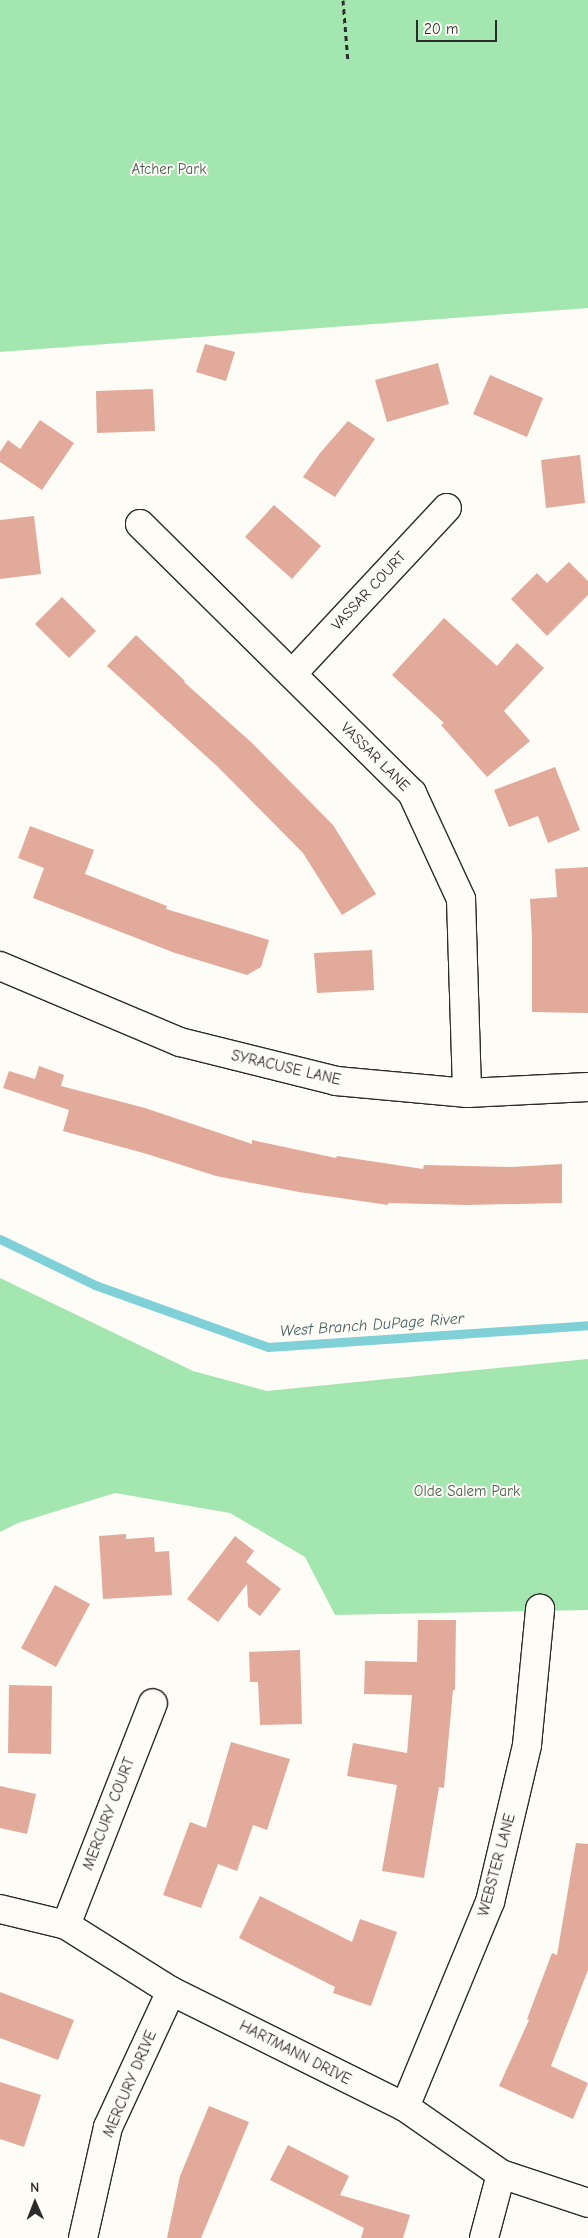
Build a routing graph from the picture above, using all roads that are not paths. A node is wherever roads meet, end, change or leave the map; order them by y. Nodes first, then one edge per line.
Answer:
1 (447, 508) dead end
2 (140, 524) dead end
3 (292, 674) junction
4 (0, 966) edge
5 (588, 1087) edge
6 (467, 1093) junction
7 (540, 1608) dead end
8 (153, 1703) dead end
9 (0, 1909) edge
10 (66, 1925) junction
11 (171, 1991) junction
12 (405, 2108) junction
13 (501, 2174) junction
14 (588, 2203) edge
15 (83, 2238) edge
16 (484, 2238) edge

1 - 3 street, VASSAR COURT
2 - 3 street, VASSAR LANE
3 - 6 street, VASSAR LANE
4 - 6 street, SYRACUSE LANE
5 - 6 street, SYRACUSE LANE
7 - 12 street, WEBSTER LANE
8 - 10 street, MERCURY COURT
9 - 10 street, HARTMANN DRIVE
10 - 11 street, HARTMANN DRIVE
11 - 12 street, HARTMANN DRIVE
11 - 15 street, MERCURY DRIVE
12 - 13 street, HARTMANN DRIVE
13 - 14 street, HARTMANN DRIVE
13 - 16 street

